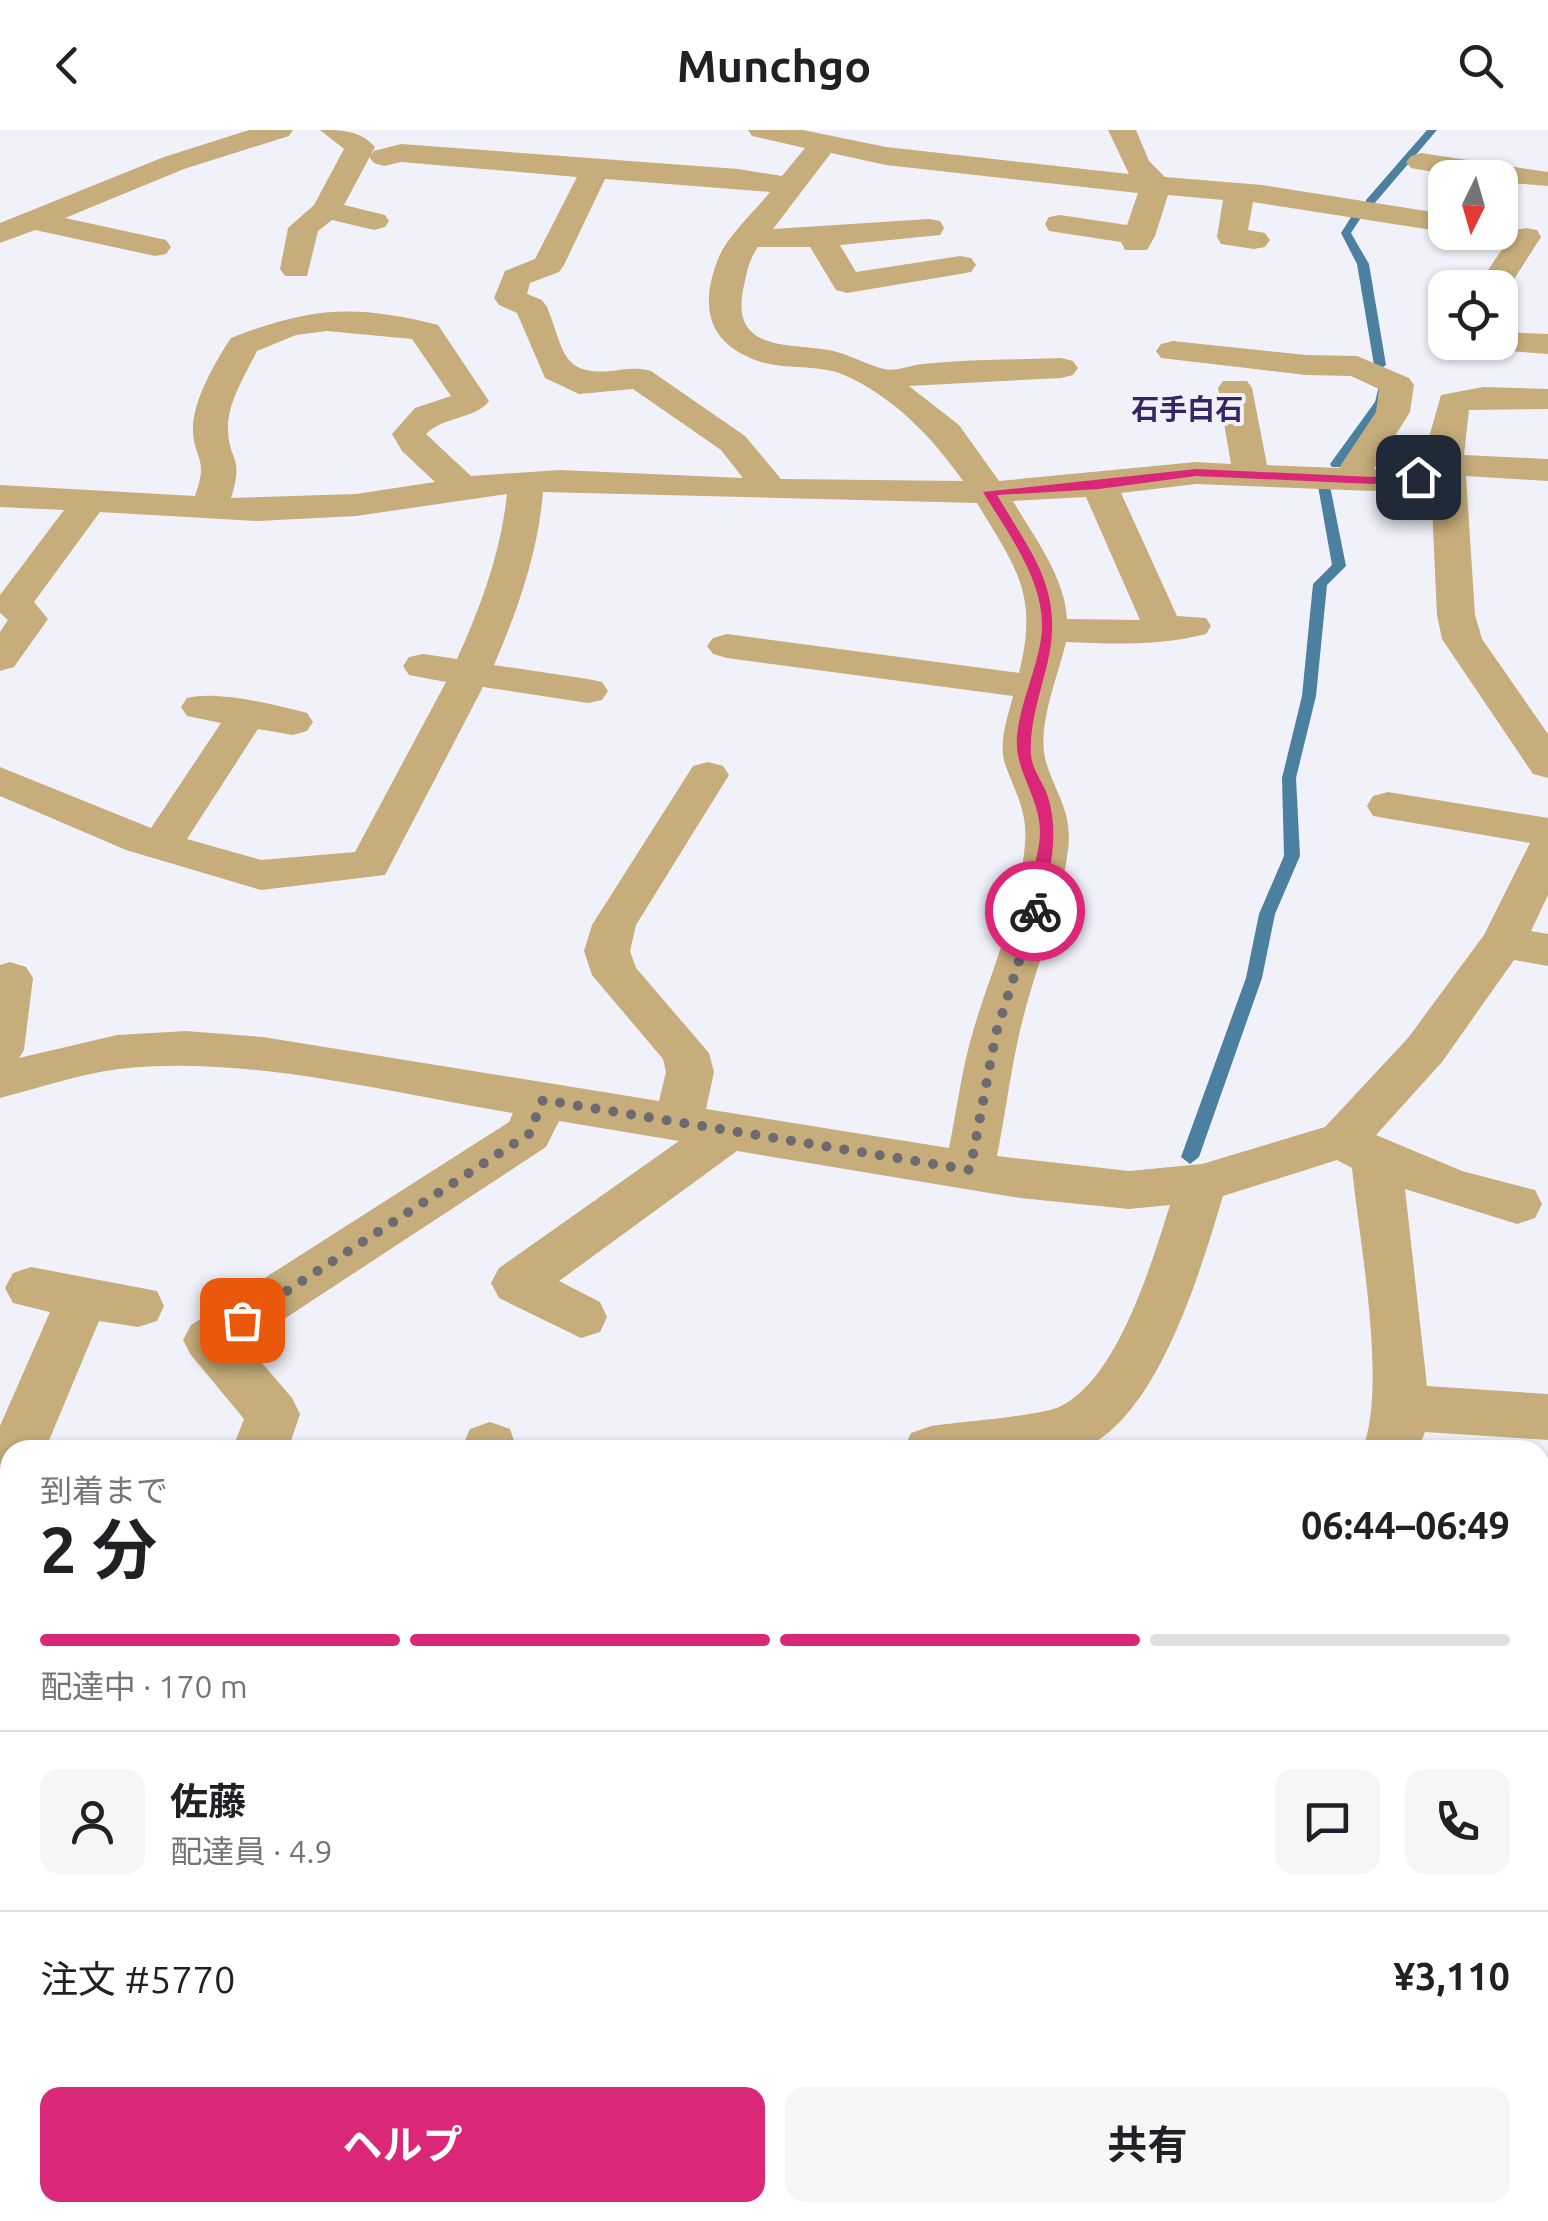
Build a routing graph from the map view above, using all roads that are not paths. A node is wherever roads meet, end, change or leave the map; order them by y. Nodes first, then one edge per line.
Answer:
1 (278, 130) edge
2 (334, 130) edge
3 (762, 130) edge
4 (1122, 130) edge
5 (823, 144) junction
6 (372, 152) junction
7 (594, 170) junction
8 (1539, 179) dead end
9 (413, 181) dead end
10 (1156, 185) junction
11 (792, 186) junction
12 (1239, 192) junction
13 (326, 210) junction
14 (1380, 211) junction
15 (34, 220) junction
16 (1428, 220) edge
17 (374, 221) dead end
18 (1060, 224) dead end
19 (929, 228) dead end
20 (0, 234) edge
21 (1525, 237) edge
22 (753, 238) junction
23 (820, 238) junction
24 (1254, 240) dead end
25 (155, 247) dead end
26 (960, 266) dead end
27 (296, 269) dead end
28 (1504, 270) edge
29 (1307, 333) dead end
30 (1539, 344) edge
31 (1172, 350) dead end
32 (1061, 368) dead end
33 (1371, 372) junction
34 (1548, 380) edge
35 (882, 381) junction
36 (1235, 388) dead end
37 (1548, 399) edge
38 (1450, 465) junction
39 (1548, 470) edge
40 (1251, 474) junction
41 (1350, 479) junction
42 (526, 483) junction
43 (1099, 485) junction
44 (464, 488) junction
45 (770, 490) junction
46 (989, 492) junction
47 (0, 496) edge
48 (88, 502) junction
49 (209, 508) junction
50 (1048, 630) junction
51 (728, 646) dead end
52 (0, 658) edge
53 (422, 666) dead end
54 (470, 674) junction
55 (1036, 687) junction
56 (588, 690) dead end
57 (1548, 693) edge
58 (1502, 698) junction
59 (201, 707) dead end
60 (247, 714) junction
61 (294, 722) dead end
62 (1548, 764) edge
63 (708, 775) dead end
64 (0, 780) edge
65 (1388, 806) dead end
66 (1548, 832) edge
67 (161, 846) junction
68 (1548, 850) edge
69 (1525, 946) edge
70 (10, 978) dead end
71 (0, 1050) edge
72 (0, 1080) edge
73 (543, 1100) junction
74 (679, 1123) junction
75 (729, 1131) junction
76 (1359, 1149) junction
77 (970, 1170) junction
78 (1202, 1183) junction
79 (1518, 1204) dead end
80 (31, 1288) dead end
81 (83, 1297) junction
82 (138, 1306) dead end
83 (581, 1316) dead end
84 (1548, 1417) edge
85 (1396, 1428) edge
86 (21, 1440) edge
87 (264, 1440) edge
88 (996, 1440) edge

1 - 15 street
2 - 6 street
3 - 5 street
4 - 10 street
5 - 10 street
5 - 11 street
6 - 7 street
6 - 9 street
6 - 13 street
7 - 11 street
7 - 45 street
8 - 14 street
10 - 12 street
10 - 18 street
11 - 22 street
12 - 14 street
12 - 24 street
13 - 17 street
13 - 27 street
14 - 16 street
15 - 20 street
15 - 25 street
19 - 23 street
21 - 28 street
22 - 23 street
22 - 35 street
23 - 26 street
29 - 33 street
30 - 34 street
31 - 33 street
32 - 35 street
33 - 41 street
35 - 46 street
36 - 40 street
37 - 38 street
38 - 39 street
38 - 41 street
38 - 58 street
40 - 41 street
40 - 43 street
42 - 44 street
42 - 45 street
42 - 54 street
43 - 46 street
43 - 50 street
44 - 49 street
44 - 49 street
45 - 46 street
46 - 50 street
47 - 48 street
48 - 49 street
48 - 52 street
50 - 55 street
51 - 55 street
53 - 54 street
54 - 56 street
54 - 67 street
55 - 77 street
57 - 58 street
58 - 62 street
59 - 60 street
60 - 61 street
60 - 67 street
63 - 74 street
64 - 67 street
65 - 66 street
68 - 69 street
69 - 76 street
70 - 71 street
72 - 73 street
73 - 74 street
73 - 87 street
74 - 75 street
75 - 77 street
75 - 83 street
76 - 78 street
76 - 79 street
76 - 85 street
77 - 78 street
78 - 88 street
80 - 81 street
81 - 82 street
81 - 86 street
84 - 85 street

